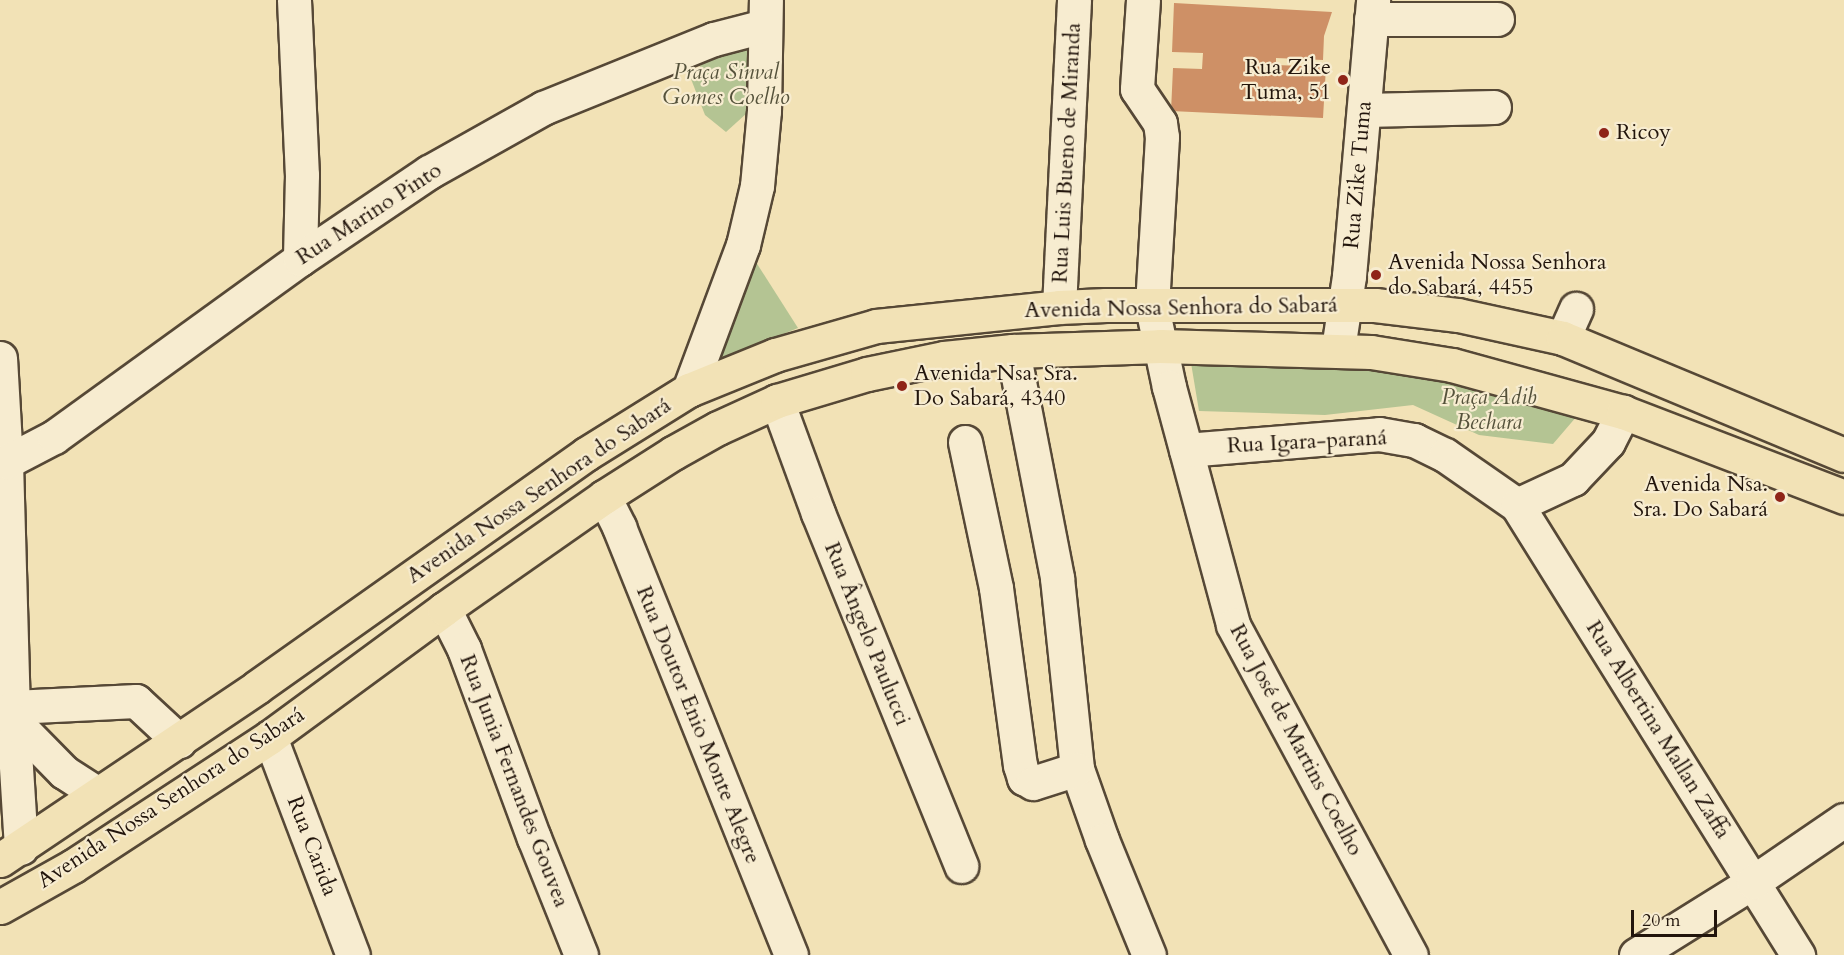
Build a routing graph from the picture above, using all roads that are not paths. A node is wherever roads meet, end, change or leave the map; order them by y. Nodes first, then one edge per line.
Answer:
1 (294, 0) edge
2 (1074, 0) edge
3 (1143, 0) edge
4 (1372, 9) edge
5 (765, 13) edge
6 (1497, 19) dead end
7 (1494, 107) dead end
8 (1364, 110) junction
9 (300, 259) junction
10 (1345, 305) junction
11 (1059, 307) junction
12 (1152, 307) junction
13 (1160, 346) junction
14 (1338, 349) junction
15 (1013, 351) junction
16 (0, 358) edge
17 (689, 390) junction
18 (777, 401) junction
19 (1623, 412) junction
20 (965, 442) dead end
21 (1186, 450) junction
22 (1844, 455) edge
23 (6, 462) junction
24 (604, 497) junction
25 (1844, 497) edge
26 (1518, 505) junction
27 (444, 609) junction
28 (13, 713) junction
29 (270, 737) junction
30 (179, 741) junction
31 (1077, 769) junction
32 (96, 793) junction
33 (1844, 820) edge
34 (11, 854) edge
35 (961, 866) dead end
36 (1753, 882) junction
37 (0, 907) edge
38 (353, 955) edge
39 (581, 955) edge
40 (790, 955) edge
41 (1149, 955) edge
42 (1411, 955) edge
43 (1636, 955) edge
44 (1798, 955) edge

1 - 9 street
2 - 11 street, Rua Luis Bueno de Miranda
3 - 12 street, Rua José de Martins Coelho
4 - 6 street
4 - 8 street, Rua Zike Tuma
5 - 9 street, Rua Marino Pinto
5 - 17 street
7 - 8 street
8 - 10 street, Rua Zike Tuma
9 - 23 street, Rua Marino Pinto
10 - 12 main road, Avenida Nossa Senhora do Sabará
10 - 14 street, Rua Zike Tuma
10 - 22 main road, Avenida Nossa Senhora do Sabará
11 - 12 main road, Avenida Nossa Senhora do Sabará
11 - 17 main road, Avenida Nossa Senhora do Sabará
12 - 13 street, Rua José de Martins Coelho
13 - 14 main road, Avenida Nossa Senhora do Sabará
13 - 15 main road, Avenida Nossa Senhora do Sabará
13 - 21 street, Rua José de Martins Coelho
14 - 19 main road, Avenida Nossa Senhora do Sabará
15 - 18 main road, Avenida Nossa Senhora do Sabará
15 - 31 street
16 - 23 street
17 - 30 main road, Avenida Nossa Senhora do Sabará
18 - 24 main road, Avenida Nossa Senhora do Sabará
18 - 35 street, Rua Ângelo Paulucci
19 - 25 main road, Avenida Nossa Senhora do Sabará
19 - 26 street
20 - 31 street
21 - 26 street, Rua Igara-paraná
21 - 42 street, Rua José de Martins Coelho
23 - 28 street
24 - 27 main road, Avenida Nossa Senhora do Sabará
24 - 40 street, Rua Doutor Enio Monte Alegre
26 - 36 street, Rua Albertina Mallan Zaffa
27 - 29 main road, Avenida Nossa Senhora do Sabará
27 - 39 street, Rua Junia Fernandes Gouvea
28 - 30 street
28 - 32 street
28 - 34 street
29 - 37 main road, Avenida Nossa Senhora do Sabará
29 - 38 street, Rua Carida
30 - 32 main road, Avenida Nossa Senhora do Sabará
31 - 41 street
32 - 34 main road, Avenida Nossa Senhora do Sabará
33 - 36 street
36 - 43 street
36 - 44 street, Rua Albertina Mallan Zaffa

